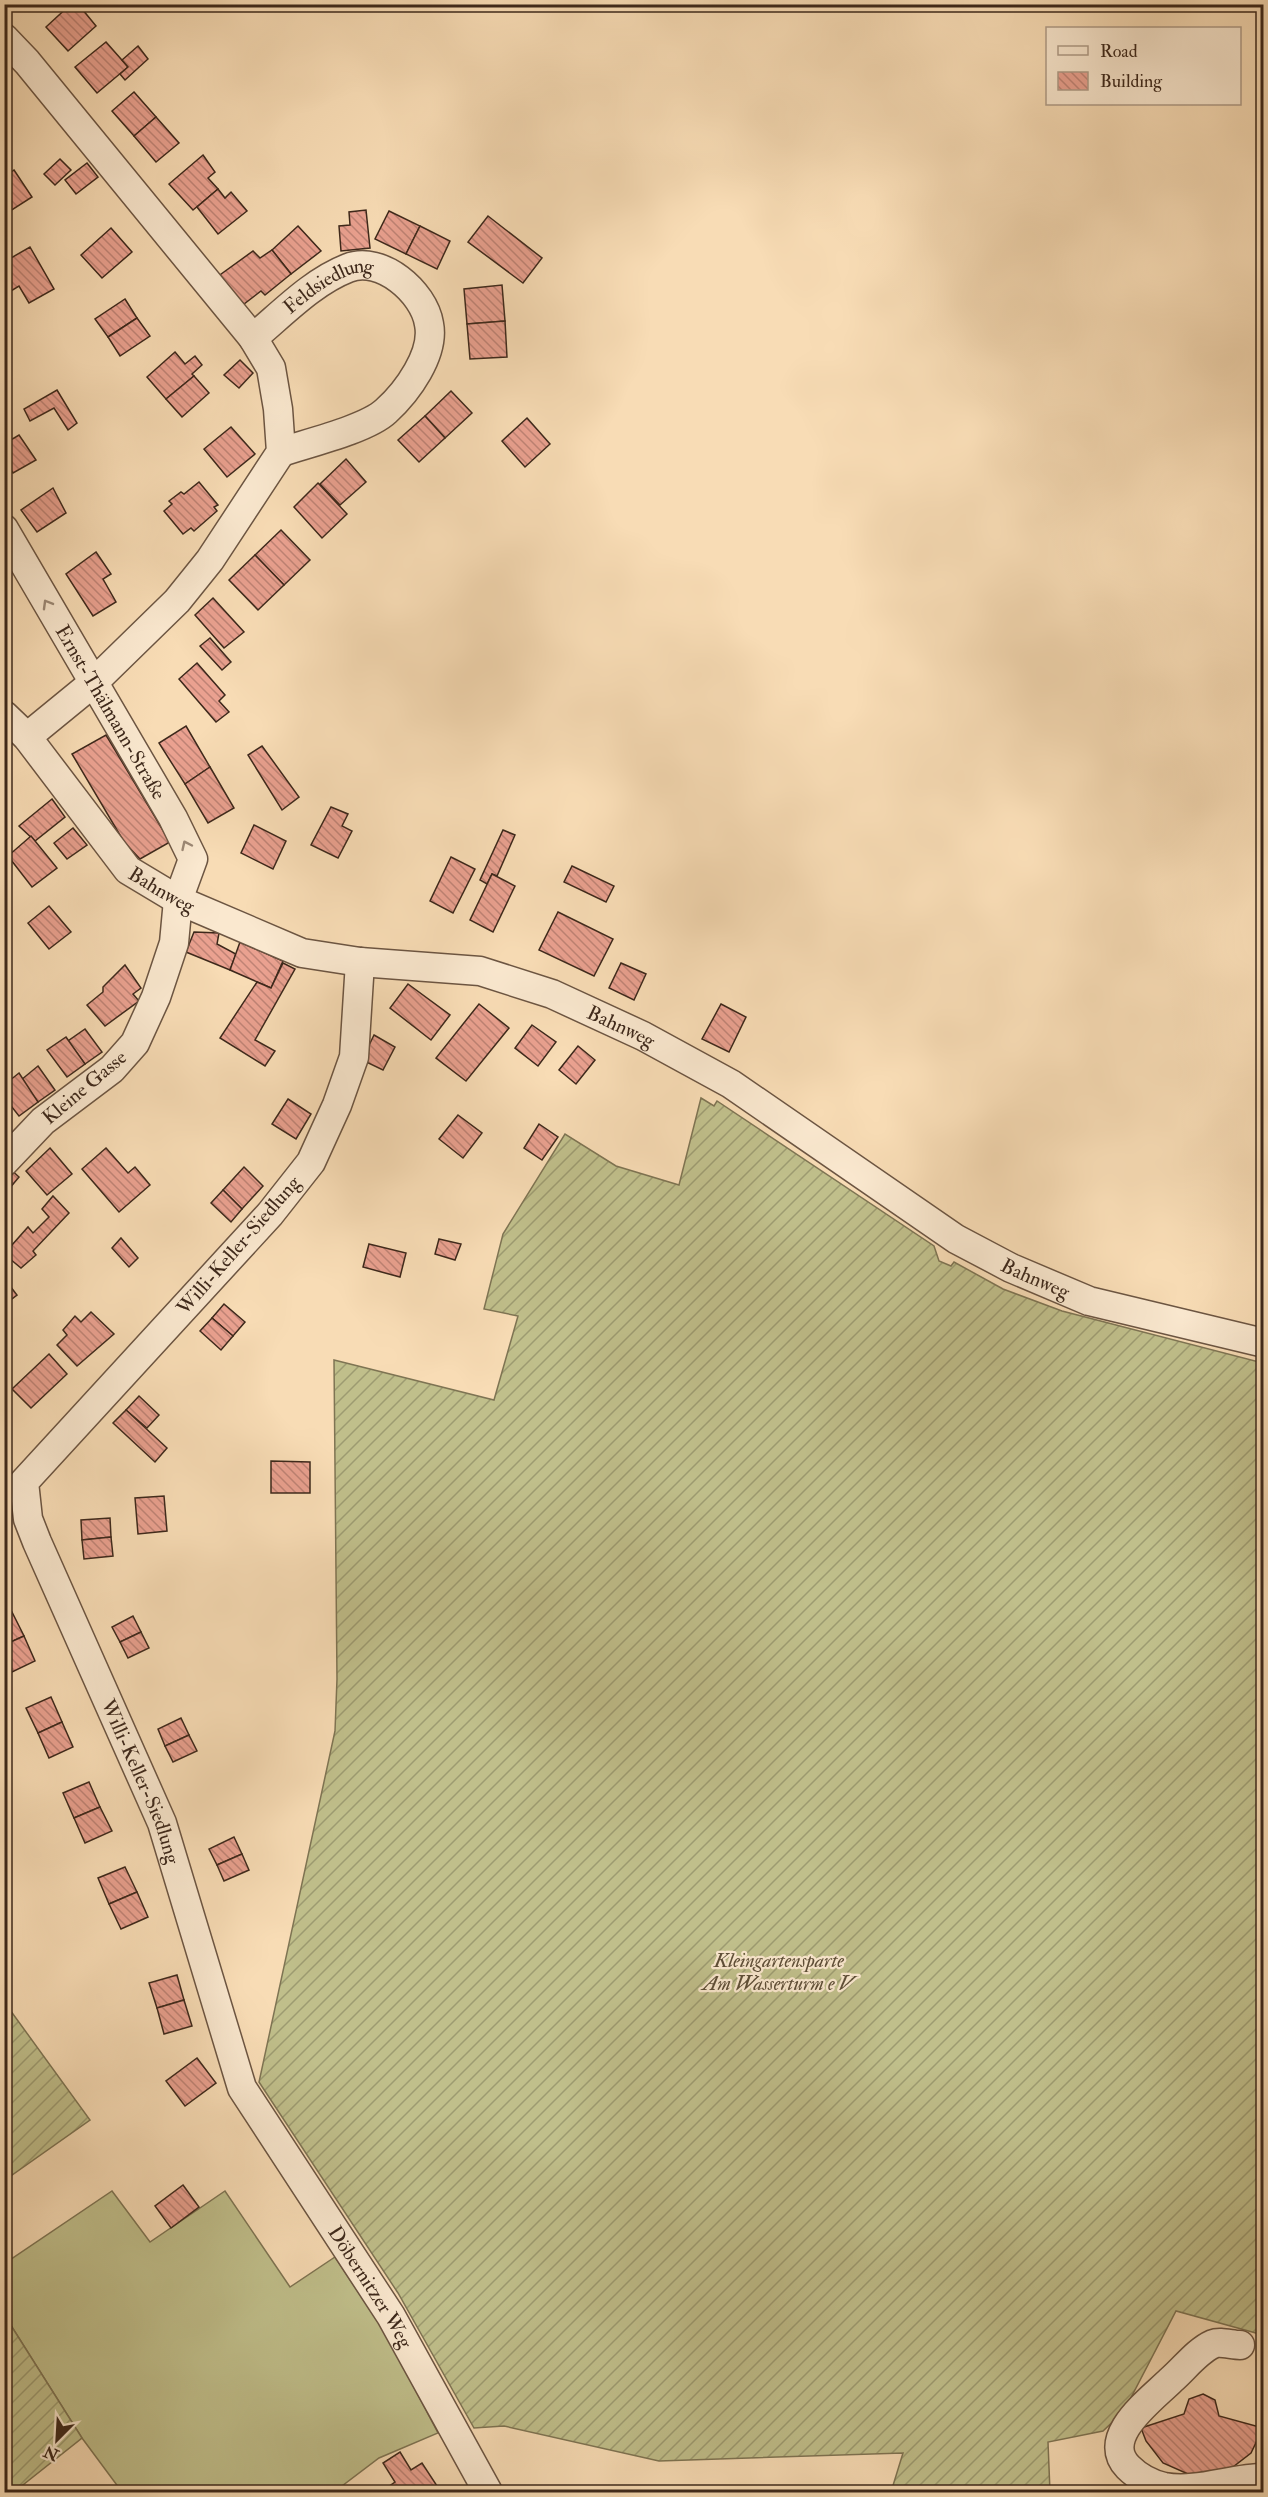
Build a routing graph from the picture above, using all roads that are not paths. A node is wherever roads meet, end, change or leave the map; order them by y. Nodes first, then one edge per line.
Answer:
1 (4, 38) edge
2 (253, 338) junction
3 (281, 452) junction
4 (4, 529) edge
5 (93, 684) junction
6 (4, 716) edge
7 (27, 737) junction
8 (178, 900) junction
9 (360, 962) junction
10 (4, 1162) edge
11 (1263, 1343) edge
12 (14, 1486) edge
13 (242, 2088) joint
14 (1240, 2345) dead end
15 (1263, 2478) edge
16 (488, 2493) edge

1 - 2 street
2 - 3 street
2 - 3 street, Feldsiedlung
3 - 5 street
5 -> 4 street, Ernst-Thälmann-Straße
5 - 7 street
8 -> 5 street, Ernst-Thälmann-Straße
6 - 7 street, Bahnweg
7 - 8 street, Bahnweg
8 - 9 street, Bahnweg
8 - 10 street, Kleine Gasse
9 - 11 street, Bahnweg
9 - 12 street, Willi-Keller-Siedlung
12 - 13 street, Willi-Keller-Siedlung
13 - 16 street, Döbernitzer Weg
14 - 15 street

